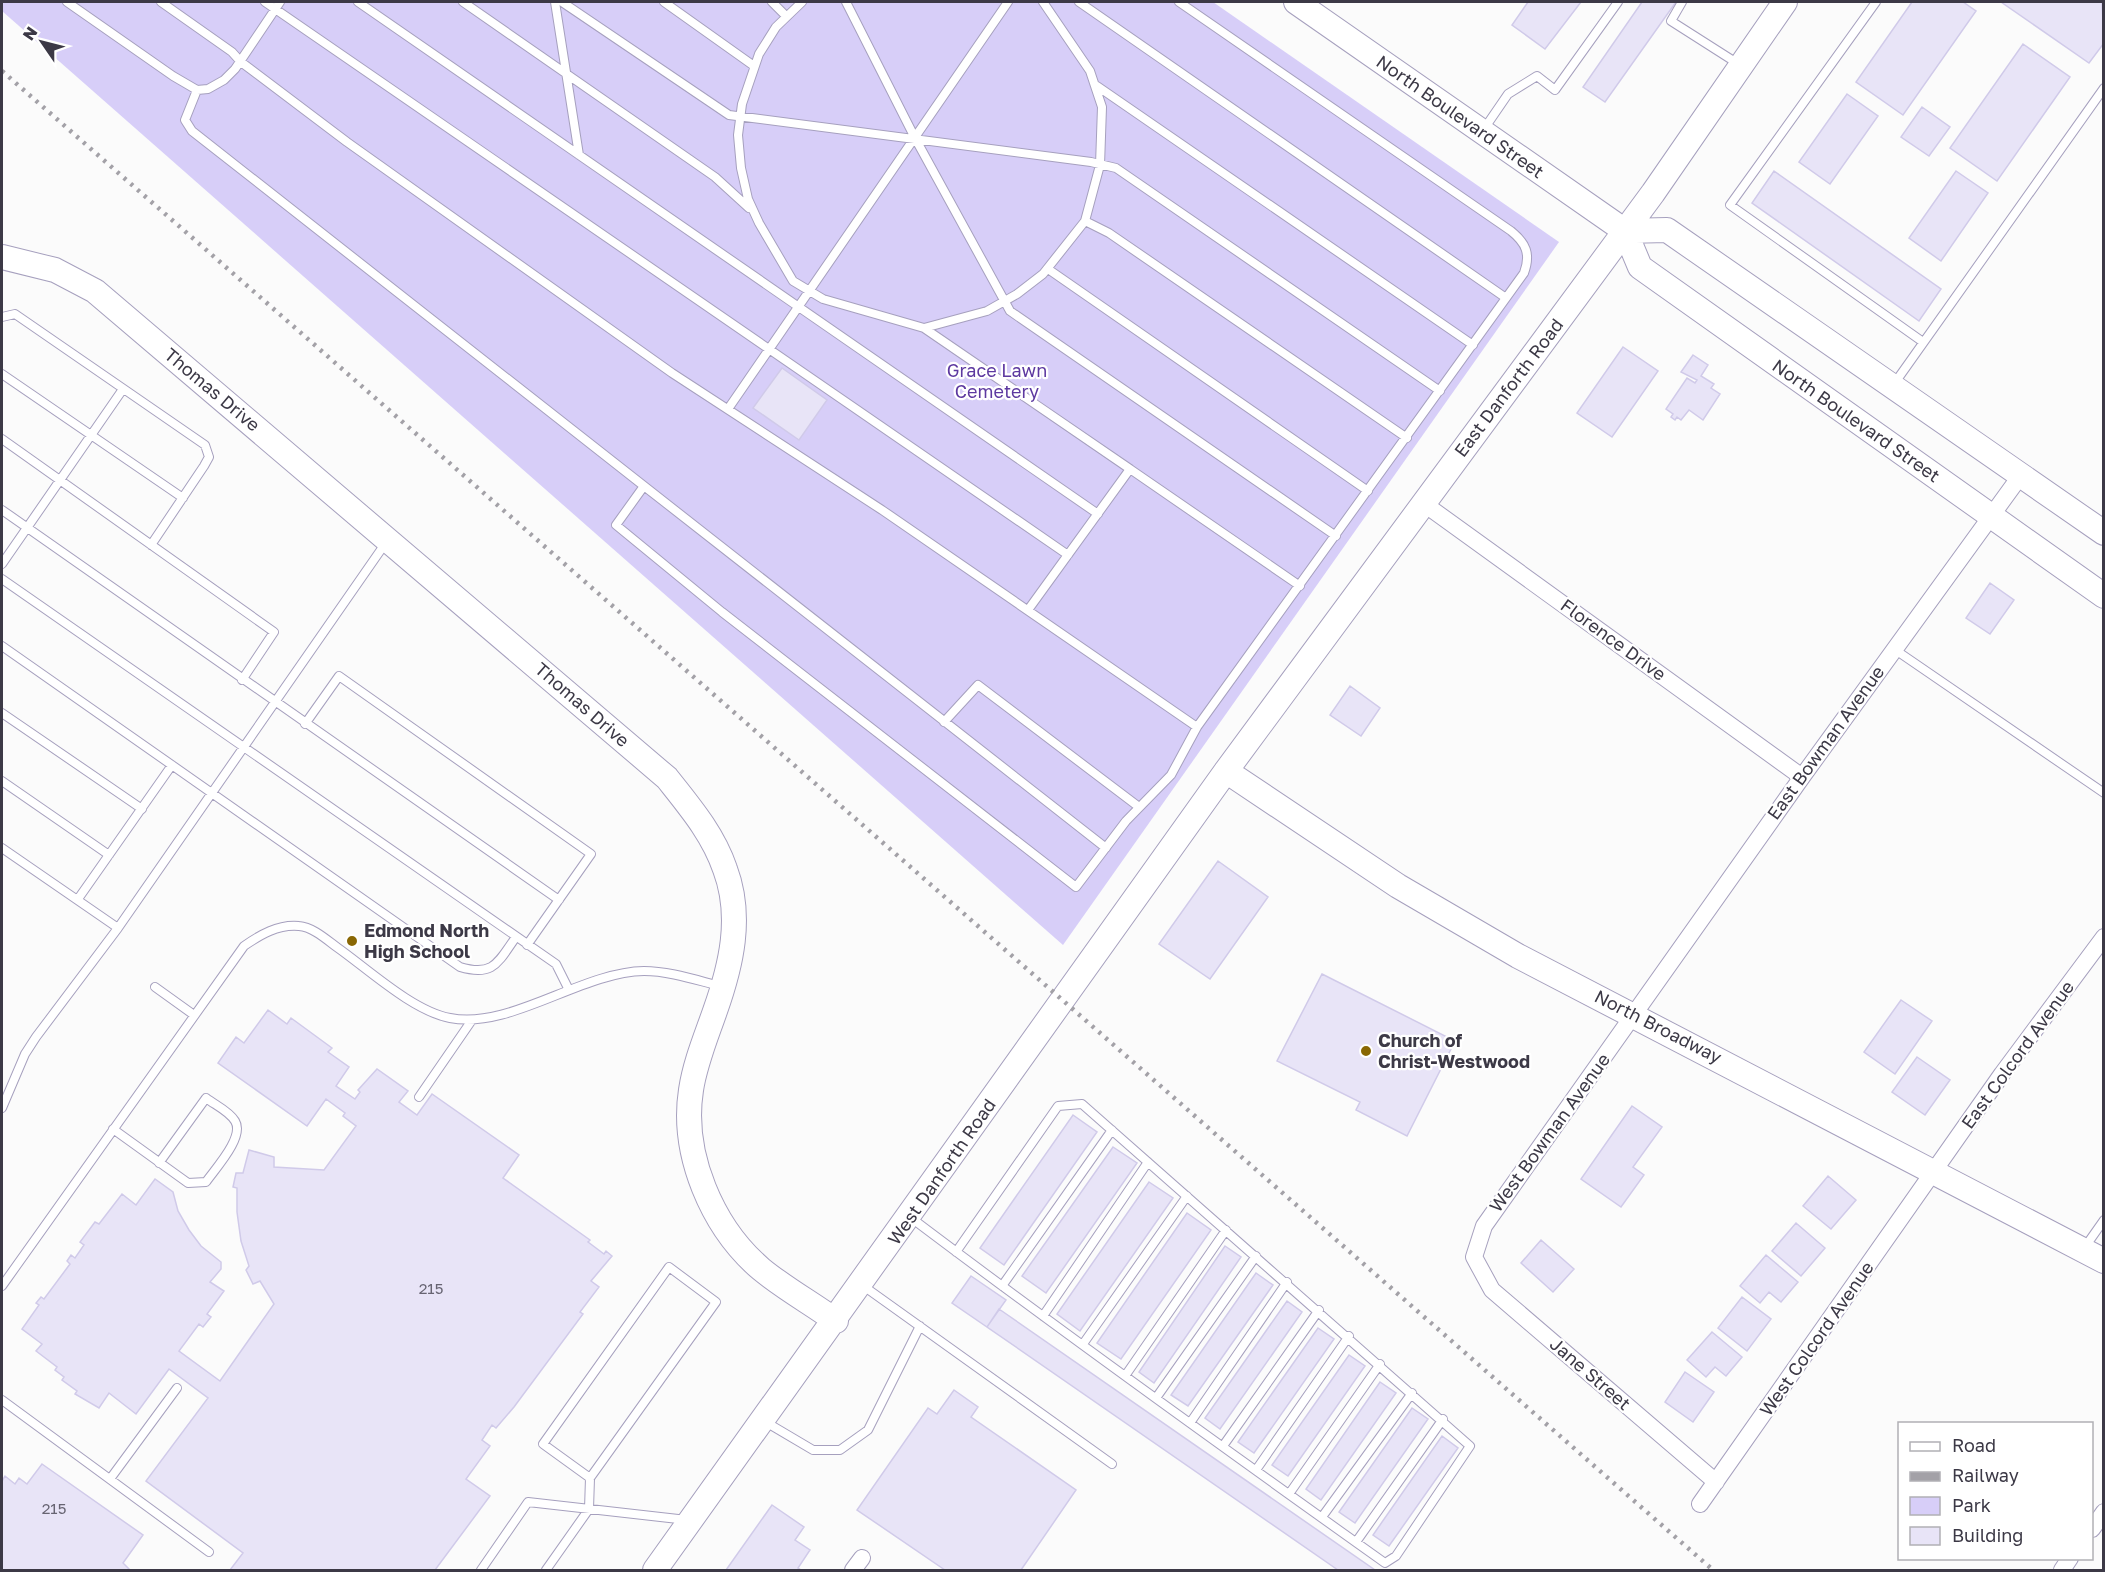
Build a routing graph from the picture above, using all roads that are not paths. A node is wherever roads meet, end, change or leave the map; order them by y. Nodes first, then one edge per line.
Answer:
1 (67, 2) edge
2 (161, 2) edge
3 (265, 2) edge
4 (358, 2) edge
5 (463, 2) edge
6 (555, 2) edge
7 (562, 2) edge
8 (664, 2) edge
9 (772, 2) edge
10 (802, 2) edge
11 (846, 2) edge
12 (1008, 2) edge
13 (1044, 2) edge
14 (1079, 2) edge
15 (1179, 2) edge
16 (1296, 2) edge
17 (1618, 2) edge
18 (1682, 2) edge
19 (1785, 2) edge
20 (1876, 2) edge
21 (278, 5) edge
22 (786, 16) junction
23 (241, 62) junction
24 (1741, 65) junction
25 (754, 66) junction
26 (569, 75) junction
27 (1097, 86) junction
28 (2103, 88) edge
29 (197, 90) junction
30 (740, 118) junction
31 (1482, 132) junction
32 (915, 138) junction
33 (579, 155) junction
34 (1100, 165) junction
35 (753, 212) junction
36 (1085, 221) junction
37 (1625, 231) junction
38 (2, 257) edge
39 (1048, 268) junction
40 (809, 292) junction
41 (1506, 298) junction
42 (1004, 302) junction
43 (799, 307) junction
44 (2, 317) edge
45 (924, 328) junction
46 (1923, 342) junction
47 (1473, 345) junction
48 (769, 349) junction
49 (2, 374) edge
50 (1893, 385) junction
51 (123, 389) junction
52 (1440, 391) junction
53 (728, 408) junction
54 (91, 435) junction
55 (1407, 438) junction
56 (2, 439) edge
57 (1130, 469) junction
58 (2020, 475) junction
59 (60, 480) junction
60 (644, 486) junction
61 (1368, 491) junction
62 (183, 498) junction
63 (1423, 503) junction
64 (2, 510) edge
65 (1098, 514) junction
66 (1992, 517) junction
67 (27, 528) junction
68 (2103, 533) edge
69 (1336, 536) junction
70 (389, 539) junction
71 (151, 545) junction
72 (1068, 555) junction
73 (2, 564) edge
74 (2, 579) edge
75 (1300, 586) junction
76 (2103, 596) edge
77 (1028, 610) junction
78 (2, 646) edge
79 (1894, 649) junction
80 (242, 680) junction
81 (274, 703) junction
82 (2, 713) edge
83 (944, 722) junction
84 (305, 724) junction
85 (1197, 727) junction
86 (244, 747) junction
87 (172, 765) junction
88 (1226, 771) junction
89 (1802, 777) junction
90 (2, 781) edge
91 (212, 793) junction
92 (2103, 793) edge
93 (1139, 807) junction
94 (142, 809) junction
95 (2, 848) edge
96 (1106, 848) junction
97 (110, 855) junction
98 (78, 899) junction
99 (559, 900) junction
100 (118, 928) junction
101 (516, 937) junction
102 (2103, 937) edge
103 (527, 945) junction
104 (154, 987) dead end
105 (724, 987) junction
106 (569, 990) junction
107 (1635, 1014) junction
108 (194, 1015) junction
109 (472, 1020) junction
110 (419, 1097) dead end
111 (2, 1108) edge
112 (112, 1129) junction
113 (1112, 1130) junction
114 (159, 1162) junction
115 (1148, 1162) junction
116 (1934, 1174) junction
117 (1187, 1196) junction
118 (910, 1217) junction
119 (2103, 1220) edge
120 (1226, 1230) junction
121 (956, 1252) junction
122 (2093, 1255) edge
123 (1256, 1256) junction
124 (1474, 1257) joint
125 (1287, 1282) junction
126 (862, 1285) junction
127 (2, 1286) edge
128 (1002, 1286) junction
129 (1319, 1310) junction
130 (1043, 1316) junction
131 (836, 1321) junction
132 (920, 1326) junction
133 (1348, 1336) junction
134 (1083, 1344) junction
135 (1380, 1364) junction
136 (1125, 1376) junction
137 (177, 1388) dead end
138 (1412, 1393) junction
139 (1156, 1398) junction
140 (2, 1400) edge
141 (1443, 1419) junction
142 (763, 1421) junction
143 (1190, 1423) junction
144 (1223, 1446) junction
145 (1112, 1464) dead end
146 (1256, 1470) junction
147 (110, 1479) junction
148 (590, 1479) junction
149 (1716, 1482) junction
150 (1289, 1494) junction
151 (1700, 1504) dead end
152 (589, 1509) junction
153 (2103, 1512) edge
154 (1322, 1518) junction
155 (691, 1521) junction
156 (2093, 1526) edge
157 (1356, 1542) junction
158 (209, 1552) dead end
159 (658, 1569) edge
160 (481, 1570) edge
161 (546, 1570) edge

1 - 29 lane
2 - 23 lane
3 - 21 lane
4 - 33 lane
5 - 26 lane
6 - 26 lane
7 - 30 lane
8 - 25 lane
9 - 22 lane
10 - 22 lane
11 - 32 lane
12 - 32 lane
13 - 27 lane
14 - 41 lane
15 - 41 lane
16 - 31 main road, North Boulevard Street
17 - 31 lane
18 - 24 lane
19 - 24 main road, East Danforth Road
20 - 46 lane
21 - 23 lane
21 - 48 lane
22 - 25 lane
23 - 29 lane
23 - 53 lane
24 - 37 main road, East Danforth Road
25 - 30 lane
26 - 33 lane
26 - 35 lane
27 - 34 lane
27 - 47 lane
28 - 46 lane
29 - 60 lane
30 - 32 lane
30 - 35 lane
31 - 37 main road, North Boulevard Street
32 - 34 lane
32 - 40 lane
32 - 42 lane
33 - 43 lane
34 - 36 lane
34 - 52 lane
35 - 40 lane
36 - 39 lane
36 - 55 lane
37 - 50 main road
37 - 63 main road, East Danforth Road
37 - 66 main road, North Boulevard Street
38 - 70 main road, Thomas Drive
39 - 42 lane
39 - 61 lane
40 - 43 lane
40 - 45 lane
41 - 47 lane
42 - 45 lane
42 - 69 lane
43 - 48 lane
43 - 65 lane
44 - 51 lane
45 - 57 lane
46 - 50 lane
47 - 52 lane
48 - 53 lane
48 - 72 lane
49 - 54 lane
50 - 58 main road
51 - 54 lane
51 - 62 lane
52 - 55 lane
53 - 77 lane
54 - 59 lane
54 - 62 lane
55 - 61 lane
56 - 59 lane
57 - 65 lane
57 - 75 lane
58 - 66 street, East Bowman Avenue
58 - 68 main road
59 - 67 lane
59 - 71 lane
60 - 83 lane
60 - 96 lane
61 - 69 lane
62 - 71 lane
63 - 88 main road, East Danforth Road
63 - 89 street, Florence Drive
64 - 67 lane
65 - 72 lane
66 - 76 main road, North Boulevard Street
66 - 79 street, East Bowman Avenue
67 - 73 lane
67 - 80 lane
69 - 75 lane
70 - 81 lane
70 - 105 main road, Thomas Drive
71 - 80 lane
72 - 77 lane
74 - 86 lane
75 - 85 lane
77 - 85 lane
78 - 87 lane
79 - 89 street, East Bowman Avenue
79 - 92 lane
80 - 81 lane
81 - 84 lane
81 - 86 lane
82 - 94 lane
83 - 93 lane
83 - 96 lane
84 - 99 lane
84 - 99 lane
85 - 93 lane
86 - 91 lane
86 - 101 lane
87 - 91 lane
87 - 94 lane
88 - 107 main road, North Broadway
88 - 118 main road, West Danforth Road
89 - 107 street, East Bowman Avenue
90 - 97 lane
91 - 100 lane
91 - 101 lane
93 - 96 lane
94 - 97 lane
95 - 98 lane
97 - 98 lane
98 - 100 lane
99 - 103 lane
100 - 111 lane
101 - 103 lane
102 - 116 street, East Colcord Avenue
103 - 106 lane
104 - 108 lane
105 - 106 lane
105 - 131 main road, Thomas Drive
106 - 109 lane
107 - 116 main road, North Broadway
107 - 124 street, West Bowman Avenue
108 - 109 lane
108 - 112 lane
109 - 110 lane
112 - 114 lane
112 - 127 lane
113 - 115 lane
113 - 121 lane
113 - 128 lane
114 - 114 lane
115 - 117 lane
115 - 130 lane
116 - 122 main road, North Broadway
116 - 149 street, West Colcord Avenue
117 - 120 lane
117 - 134 lane
118 - 121 lane
118 - 126 main road, West Danforth Road
119 - 122 lane
120 - 123 lane
120 - 136 lane
121 - 128 lane
123 - 125 lane
123 - 139 lane
124 - 149 street, Jane Street
125 - 129 lane
125 - 143 lane
126 - 131 main road, West Danforth Road
126 - 132 lane
128 - 130 lane
129 - 133 lane
129 - 144 lane
130 - 134 lane
131 - 142 main road, West Danforth Road
132 - 142 lane
132 - 145 lane
133 - 135 lane
133 - 146 lane
134 - 136 lane
135 - 138 lane
135 - 150 lane
136 - 139 lane
137 - 147 lane
138 - 141 lane
138 - 154 lane
139 - 143 lane
140 - 147 lane
141 - 157 lane
141 - 157 lane
142 - 155 main road, West Danforth Road
143 - 144 lane
144 - 146 lane
146 - 150 lane
147 - 158 lane
148 - 148 lane
148 - 152 lane
149 - 151 street, West Colcord Avenue
150 - 154 lane
152 - 155 lane
152 - 160 lane
152 - 161 lane
153 - 156 street
154 - 157 lane
155 - 159 main road, West Danforth Road

